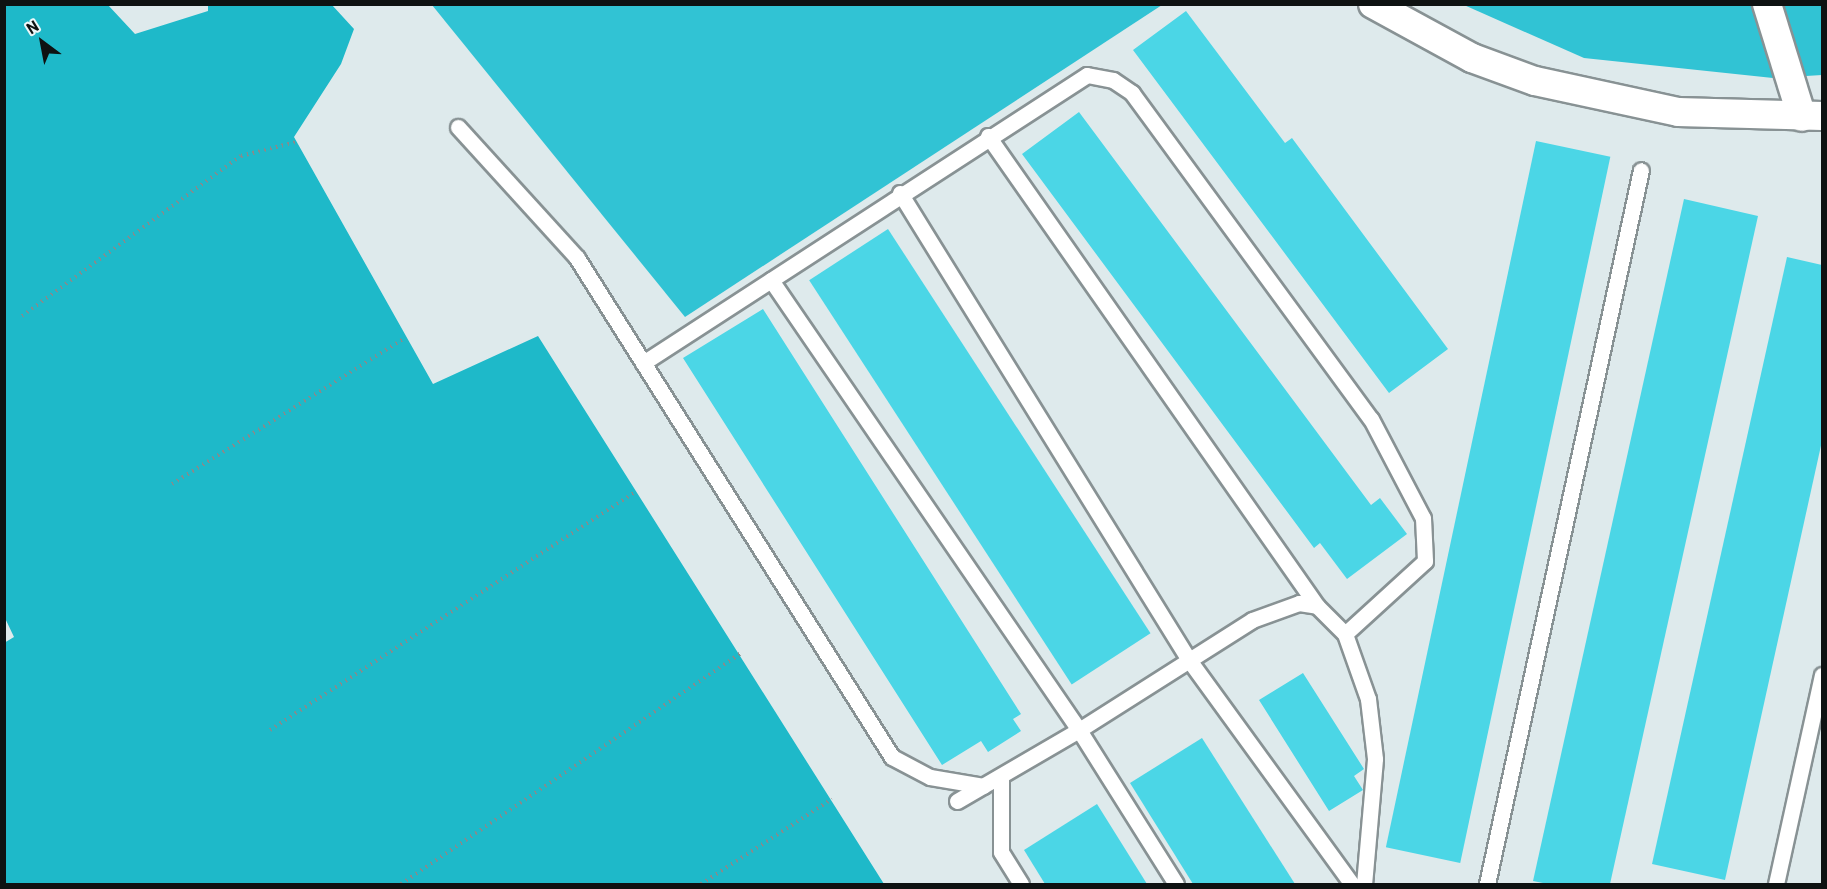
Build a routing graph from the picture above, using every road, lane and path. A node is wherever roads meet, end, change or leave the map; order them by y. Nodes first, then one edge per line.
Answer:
1 (1373, 4) edge
2 (1767, 4) edge
3 (1813, 116) edge
4 (458, 127) dead end
5 (988, 136) junction
6 (296, 142) dead end
7 (1641, 170) dead end
8 (900, 193) junction
9 (771, 280) junction
10 (22, 316) dead end
11 (406, 337) dead end
12 (643, 363) junction
13 (172, 484) dead end
14 (636, 490) dead end
15 (1317, 606) junction
16 (1346, 634) junction
17 (740, 654) dead end
18 (1189, 660) junction
19 (1822, 675) edge
20 (270, 730) dead end
21 (1079, 730) junction
22 (1001, 776) junction
23 (983, 786) junction
24 (832, 799) dead end
25 (957, 801) dead end
26 (401, 885) edge
27 (701, 885) edge
28 (1021, 885) edge
29 (1176, 885) edge
30 (1352, 885) edge
31 (1364, 885) edge
32 (1487, 885) edge
33 (1776, 885) edge

1 - 3 street
2 - 3 street
4 - 12 lane
5 - 8 lane
5 - 15 lane
5 - 16 lane
6 - 10 path
7 - 32 lane
8 - 9 lane
8 - 18 lane
9 - 12 lane
9 - 21 lane
11 - 13 path
12 - 23 lane
14 - 20 path
15 - 16 lane
15 - 18 lane
16 - 31 lane
17 - 26 path
18 - 21 lane
18 - 30 lane
19 - 33 lane
21 - 22 lane
21 - 29 lane
22 - 23 lane
22 - 28 lane
23 - 25 lane
24 - 27 path

